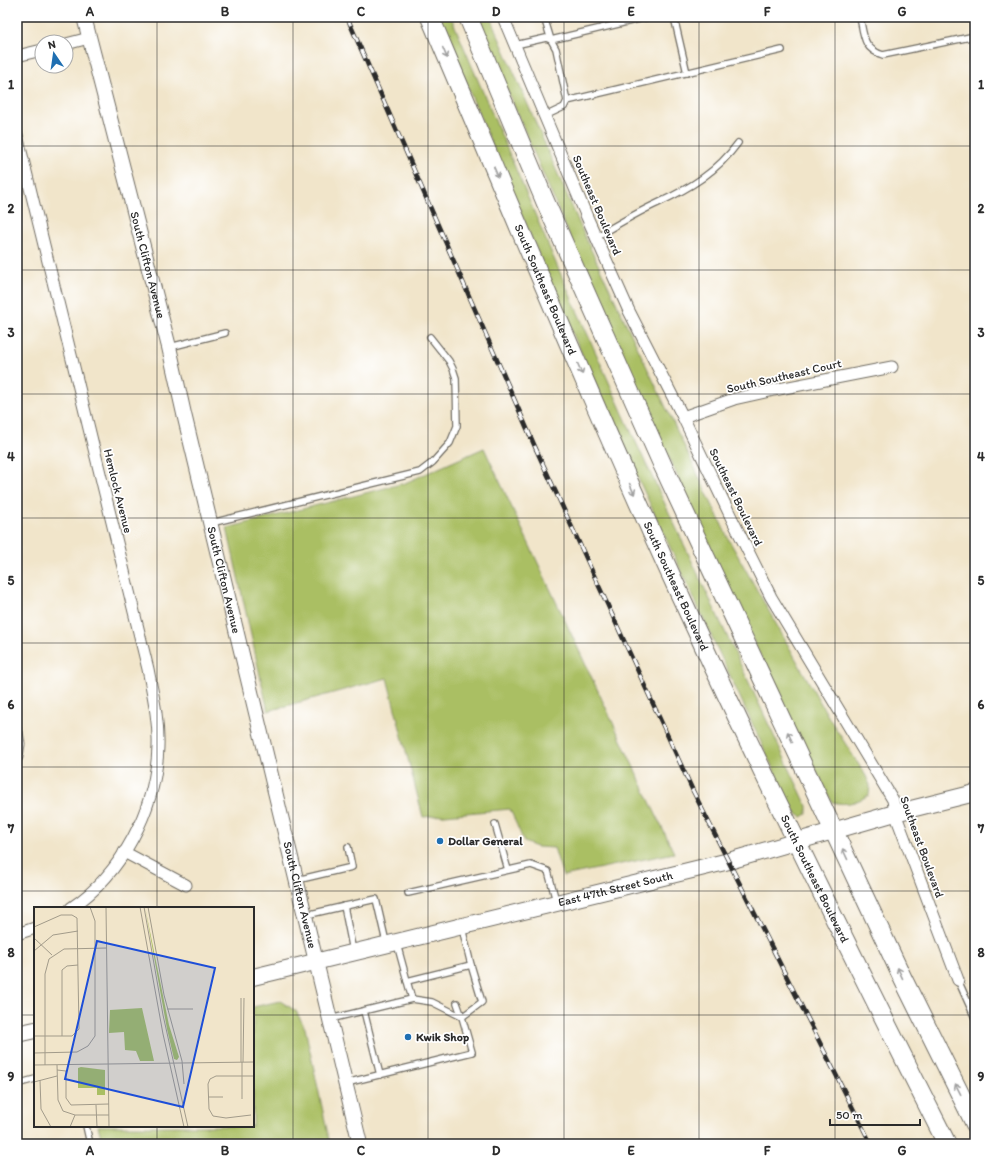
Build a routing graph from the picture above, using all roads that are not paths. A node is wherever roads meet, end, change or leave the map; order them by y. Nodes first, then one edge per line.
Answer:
1 (84, 17) edge
2 (430, 17) edge
3 (468, 17) edge
4 (503, 17) edge
5 (544, 17) edge
6 (648, 17) edge
7 (674, 17) edge
8 (860, 17) edge
9 (975, 36) edge
10 (89, 38) junction
11 (551, 40) junction
12 (74, 42) edge
13 (515, 45) junction
14 (782, 50) dead end
15 (34, 52) edge
16 (17, 56) edge
17 (687, 73) junction
18 (567, 101) junction
19 (545, 116) junction
20 (17, 135) edge
21 (738, 143) dead end
22 (596, 237) junction
23 (225, 333) dead end
24 (430, 337) dead end
25 (169, 347) junction
26 (892, 367) dead end
27 (684, 417) junction
28 (210, 524) junction
29 (17, 732) edge
30 (17, 756) edge
31 (975, 793) edge
32 (895, 812) junction
33 (495, 824) dead end
34 (834, 830) junction
35 (795, 841) junction
36 (348, 847) dead end
37 (124, 852) junction
38 (508, 870) junction
39 (297, 880) junction
40 (186, 885) dead end
41 (408, 893) dead end
42 (556, 903) junction
43 (344, 906) junction
44 (72, 907) edge
45 (305, 915) junction
46 (462, 926) junction
47 (34, 928) edge
48 (17, 934) edge
49 (392, 943) junction
50 (354, 952) junction
51 (316, 962) junction
52 (471, 965) junction
53 (449, 970) junction
54 (254, 977) edge
55 (452, 978) dead end
56 (958, 980) joint
57 (407, 981) junction
58 (412, 999) junction
59 (457, 1003) dead end
60 (364, 1011) junction
61 (462, 1017) junction
62 (975, 1018) edge
63 (330, 1019) junction
64 (34, 1030) edge
65 (17, 1034) edge
66 (380, 1075) junction
67 (34, 1079) edge
68 (17, 1084) edge
69 (346, 1084) junction
70 (975, 1124) edge
71 (86, 1127) edge
72 (90, 1144) edge
73 (360, 1144) edge
74 (947, 1144) edge

1 - 10 street, South Clifton Avenue
2 -> 35 main road, South Southeast Boulevard
34 -> 3 main road
4 - 13 street, Southeast Boulevard
5 - 11 lane
6 - 11 lane
7 - 17 lane
8 - 9 lane
10 - 12 street
10 - 25 street, South Clifton Avenue
11 - 13 lane
11 - 18 lane
13 - 19 street, Southeast Boulevard
14 - 17 lane
15 - 16 street
17 - 18 lane
18 - 19 lane
19 - 22 street, Southeast Boulevard
20 - 37 street, Hemlock Avenue
21 - 22 lane
22 - 27 street, Southeast Boulevard
23 - 25 lane
24 - 28 lane
25 - 28 street, South Clifton Avenue
26 - 27 street, South Southeast Court
27 - 32 street, Southeast Boulevard
28 - 39 street, South Clifton Avenue
29 - 30 street
31 - 32 main road, East 47th Street South
32 - 34 main road, East 47th Street South
32 - 56 street, Southeast Boulevard
33 - 38 lane
34 - 35 main road, East 47th Street South
70 -> 34 main road
35 - 42 main road, East 47th Street South
35 - 74 main road, South Southeast Boulevard
36 - 39 lane
37 - 40 street
37 - 44 street, Hemlock Avenue
38 - 41 lane
38 - 42 lane
39 - 45 street, South Clifton Avenue
42 - 46 main road, East 47th Street South
43 - 45 lane
43 - 49 lane
43 - 50 lane
45 - 51 street, South Clifton Avenue
46 - 49 main road, East 47th Street South
46 - 52 lane
47 - 48 street
49 - 50 main road, East 47th Street South
49 - 57 lane
50 - 51 main road, East 47th Street South
51 - 54 main road, East 47th Street South
51 - 63 street, South Clifton Avenue
52 - 53 lane
52 - 61 lane
53 - 55 lane
53 - 57 lane
56 - 62 lane
57 - 58 lane
58 - 60 lane
58 - 61 lane
59 - 61 lane
60 - 63 lane
60 - 66 lane
61 - 66 lane
63 - 69 street, South Clifton Avenue
64 - 65 main road
66 - 69 lane
67 - 68 lane
69 - 73 street, South Clifton Avenue
71 - 72 lane

